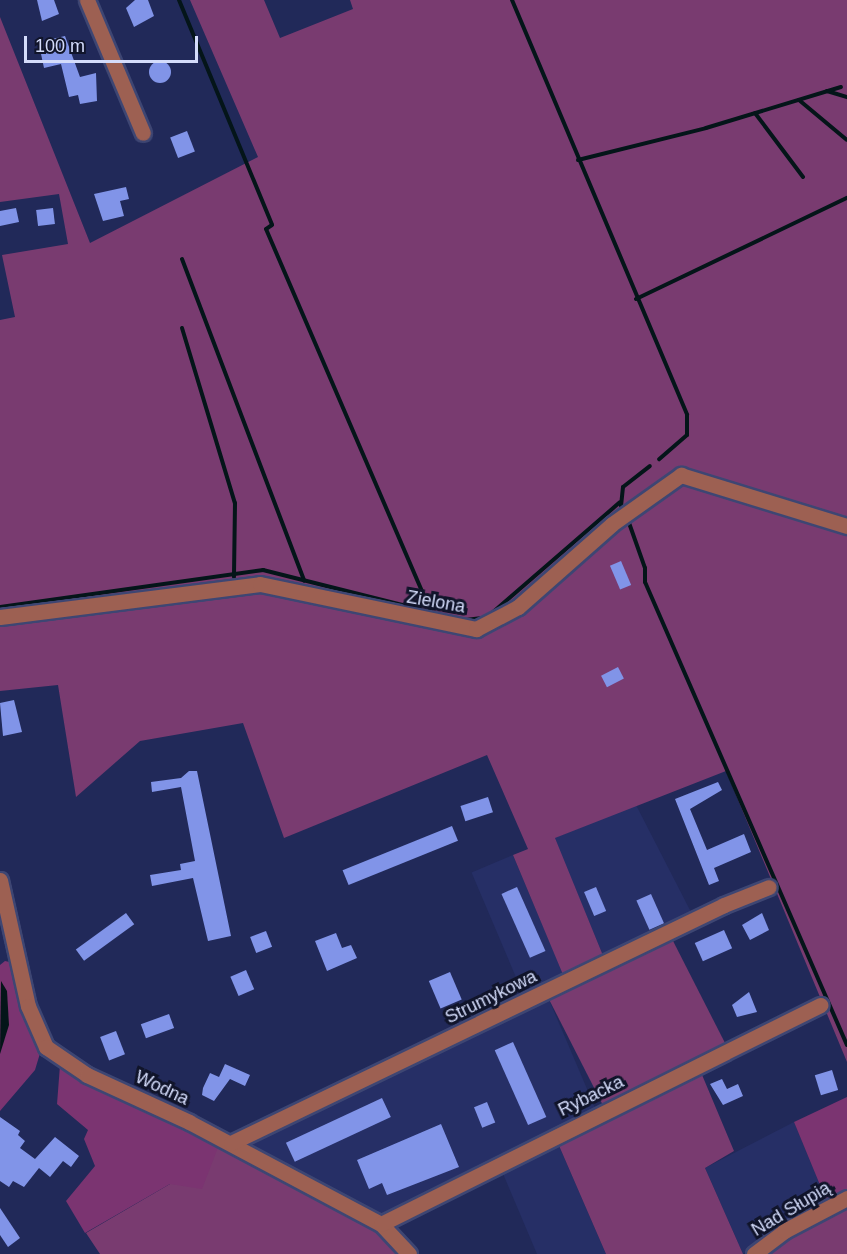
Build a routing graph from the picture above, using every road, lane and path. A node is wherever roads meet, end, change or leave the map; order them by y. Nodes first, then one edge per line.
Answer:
1 (87, 0) edge
2 (143, 133) dead end
3 (847, 526) edge
4 (0, 617) edge
5 (0, 880) edge
6 (770, 887) dead end
7 (820, 1005) dead end
8 (231, 1143) junction
9 (847, 1198) edge
10 (381, 1224) junction
11 (409, 1254) edge
12 (754, 1254) edge

1 - 2 street
3 - 4 street, Zielona
5 - 8 street, Wodna
6 - 8 street, Strumykowa
7 - 10 street, Rybacka
8 - 10 street, Wodna
9 - 12 street, Nad Słupią
10 - 11 street, Wodna

